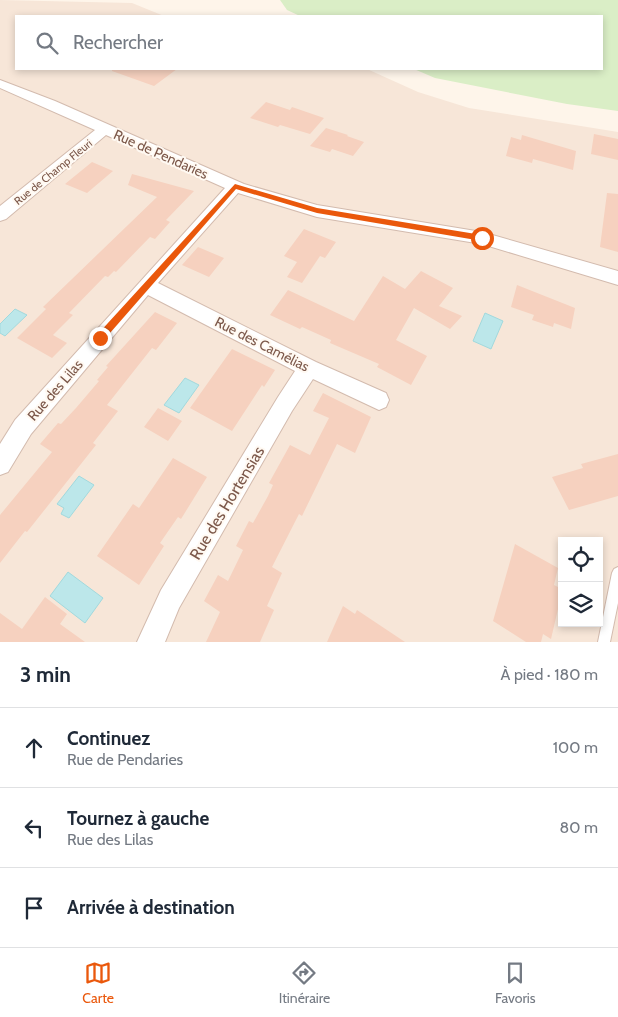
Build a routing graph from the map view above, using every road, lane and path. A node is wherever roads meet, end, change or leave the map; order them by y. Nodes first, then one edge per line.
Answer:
1 (0, 84) edge
2 (105, 129) junction
3 (235, 186) junction
4 (0, 215) edge
5 (618, 278) edge
6 (146, 285) junction
7 (309, 368) junction
8 (380, 400) dead end
9 (0, 464) edge
10 (618, 573) edge
11 (151, 642) edge
12 (604, 642) edge

1 - 2 street, Rue de Pendaries
2 - 3 street, Rue de Pendaries
2 - 4 street, Rue de Champ Fleuri
3 - 5 street, Rue de Pendaries
3 - 6 street, Rue des Lilas
6 - 7 street, Rue des Camélias
6 - 9 street, Rue des Lilas
7 - 8 street, Rue des Camélias
7 - 11 street, Rue des Hortensias
10 - 12 lane

